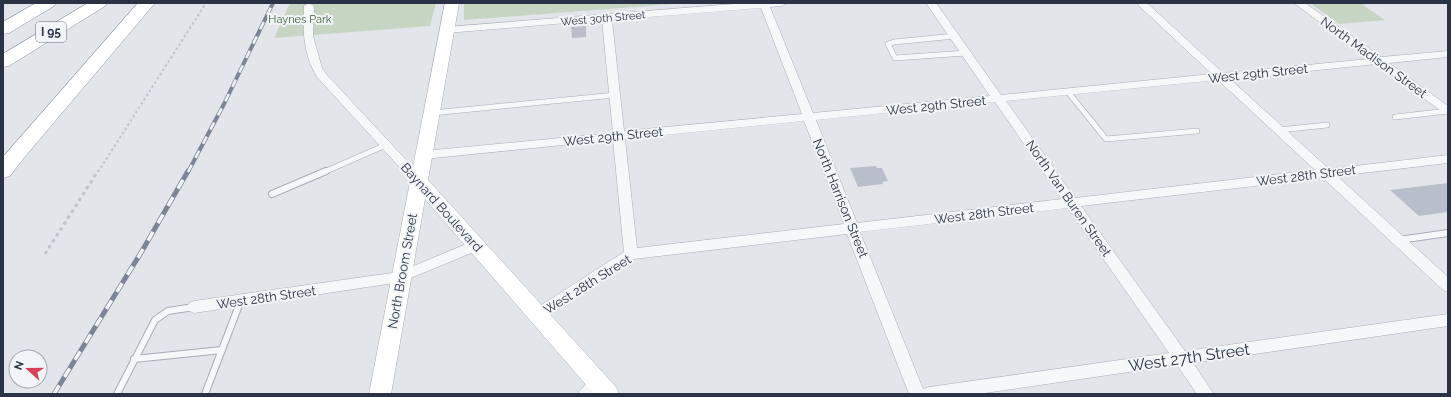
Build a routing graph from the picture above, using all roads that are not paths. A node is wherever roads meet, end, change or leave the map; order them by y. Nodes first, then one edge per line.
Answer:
1 (48, 3) edge
2 (99, 3) edge
3 (147, 3) edge
4 (452, 3) edge
5 (782, 3) edge
6 (931, 3) edge
7 (1141, 3) edge
8 (1299, 3) edge
9 (764, 4) edge
10 (309, 6) dead end
11 (607, 17) junction
12 (3, 29) edge
13 (447, 30) junction
14 (955, 36) junction
15 (966, 53) junction
16 (1448, 54) edge
17 (1379, 61) junction
18 (3, 62) edge
19 (1221, 77) junction
20 (1068, 92) junction
21 (615, 94) junction
22 (998, 98) junction
23 (1448, 111) edge
24 (432, 113) junction
25 (808, 117) junction
26 (1395, 117) dead end
27 (1327, 125) dead end
28 (1279, 130) junction
29 (1197, 131) dead end
30 (620, 136) junction
31 (386, 145) junction
32 (424, 155) junction
33 (1448, 159) edge
34 (3, 171) edge
35 (1326, 173) junction
36 (418, 180) junction
37 (272, 194) dead end
38 (1073, 203) junction
39 (853, 228) junction
40 (1448, 233) edge
41 (1399, 240) junction
42 (476, 245) junction
43 (631, 254) junction
44 (401, 277) junction
45 (1448, 286) edge
46 (241, 300) junction
47 (194, 307) joint
48 (538, 315) junction
49 (1448, 320) edge
50 (222, 350) junction
51 (1181, 358) junction
52 (134, 359) junction
53 (598, 391) edge
54 (117, 394) edge
55 (206, 394) edge
56 (380, 394) edge
57 (917, 394) edge
58 (929, 394) edge
59 (1206, 394) edge

1 - 12 highway, I 95
2 - 18 highway, I 95
3 - 34 highway
4 - 13 street, North Broom Street
5 - 9 street, West 30th Street
6 - 14 street, North Van Buren Street
7 - 19 street
8 - 17 street, North Madison Street
9 - 11 street, West 30th Street
9 - 25 street, North Harrison Street
10 - 31 street, Baynard Boulevard
11 - 13 street, West 30th Street
11 - 21 street
13 - 24 street, North Broom Street
14 - 15 street, North Van Buren Street
14 - 15 lane
15 - 22 street, North Van Buren Street
16 - 17 street, West 29th Street
17 - 19 street, West 29th Street
17 - 23 street, North Madison Street
19 - 20 street, West 29th Street
19 - 28 street
20 - 22 street, West 29th Street
20 - 29 lane
21 - 24 lane
21 - 30 street
22 - 25 street, West 29th Street
22 - 38 street, North Van Buren Street
23 - 26 lane
24 - 32 street, North Broom Street
25 - 30 street, West 29th Street
25 - 39 street, North Harrison Street
27 - 28 lane
28 - 35 street
30 - 32 street, West 29th Street
30 - 43 street
31 - 36 street, Baynard Boulevard
31 - 37 lane
32 - 36 street, North Broom Street
33 - 35 street, West 28th Street
35 - 38 street, West 28th Street
35 - 41 street
36 - 42 street, Baynard Boulevard
36 - 44 street, North Broom Street
38 - 39 street, West 28th Street
38 - 51 street, North Van Buren Street
39 - 43 street, West 28th Street
39 - 57 street, North Harrison Street
40 - 41 lane
41 - 45 street
42 - 44 street, West 28th Street
42 - 48 street, Baynard Boulevard
43 - 48 street, West 28th Street
44 - 46 street, West 28th Street
44 - 56 street, North Broom Street
46 - 47 street, West 28th Street
46 - 50 lane
47 - 52 lane
48 - 53 street, Baynard Boulevard
49 - 51 street, West 27th Street
50 - 52 lane
50 - 55 lane
51 - 58 street, West 27th Street
51 - 59 street, North Van Buren Street
52 - 54 lane

